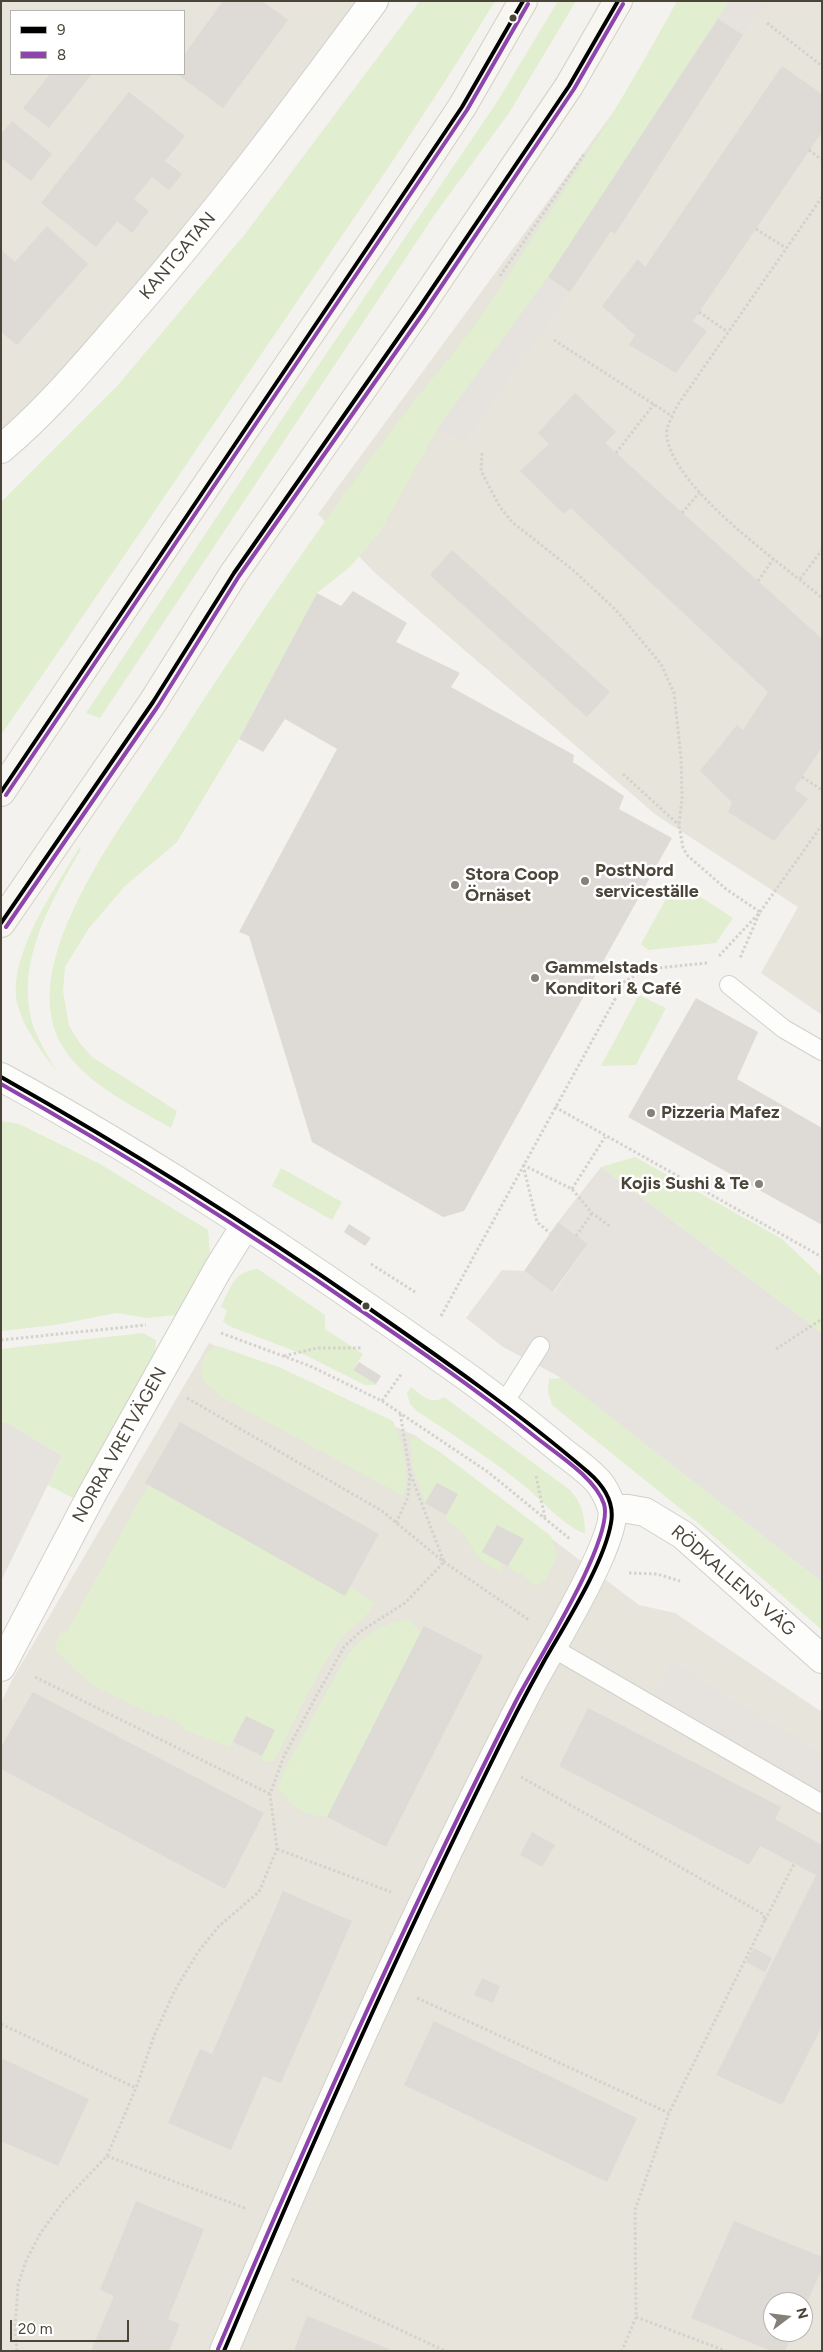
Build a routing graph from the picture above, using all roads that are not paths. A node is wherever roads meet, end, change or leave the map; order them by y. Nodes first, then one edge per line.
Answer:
1 (374, 1) edge
2 (523, 1) edge
3 (618, 1) edge
4 (1, 449) edge
5 (1, 792) edge
6 (1, 922) edge
7 (729, 985) road end
8 (822, 1051) edge
9 (1, 1077) edge
10 (245, 1226) junction
11 (540, 1346) dead end
12 (504, 1403) junction
13 (612, 1509) junction
14 (551, 1648) junction
15 (822, 1659) edge
16 (1, 1667) edge
17 (822, 1804) edge
18 (224, 2351) edge

1 - 4 street, KANTGATAN
2 - 5 main road
3 - 6 main road
7 - 8 lane
9 - 10 street
10 - 12 street
10 - 16 street, NORRA VRETVÄGEN
11 - 12 lane
12 - 13 street
13 - 14 street
13 - 15 street, RÖDKALLENS VÄG
14 - 17 lane
14 - 18 street

